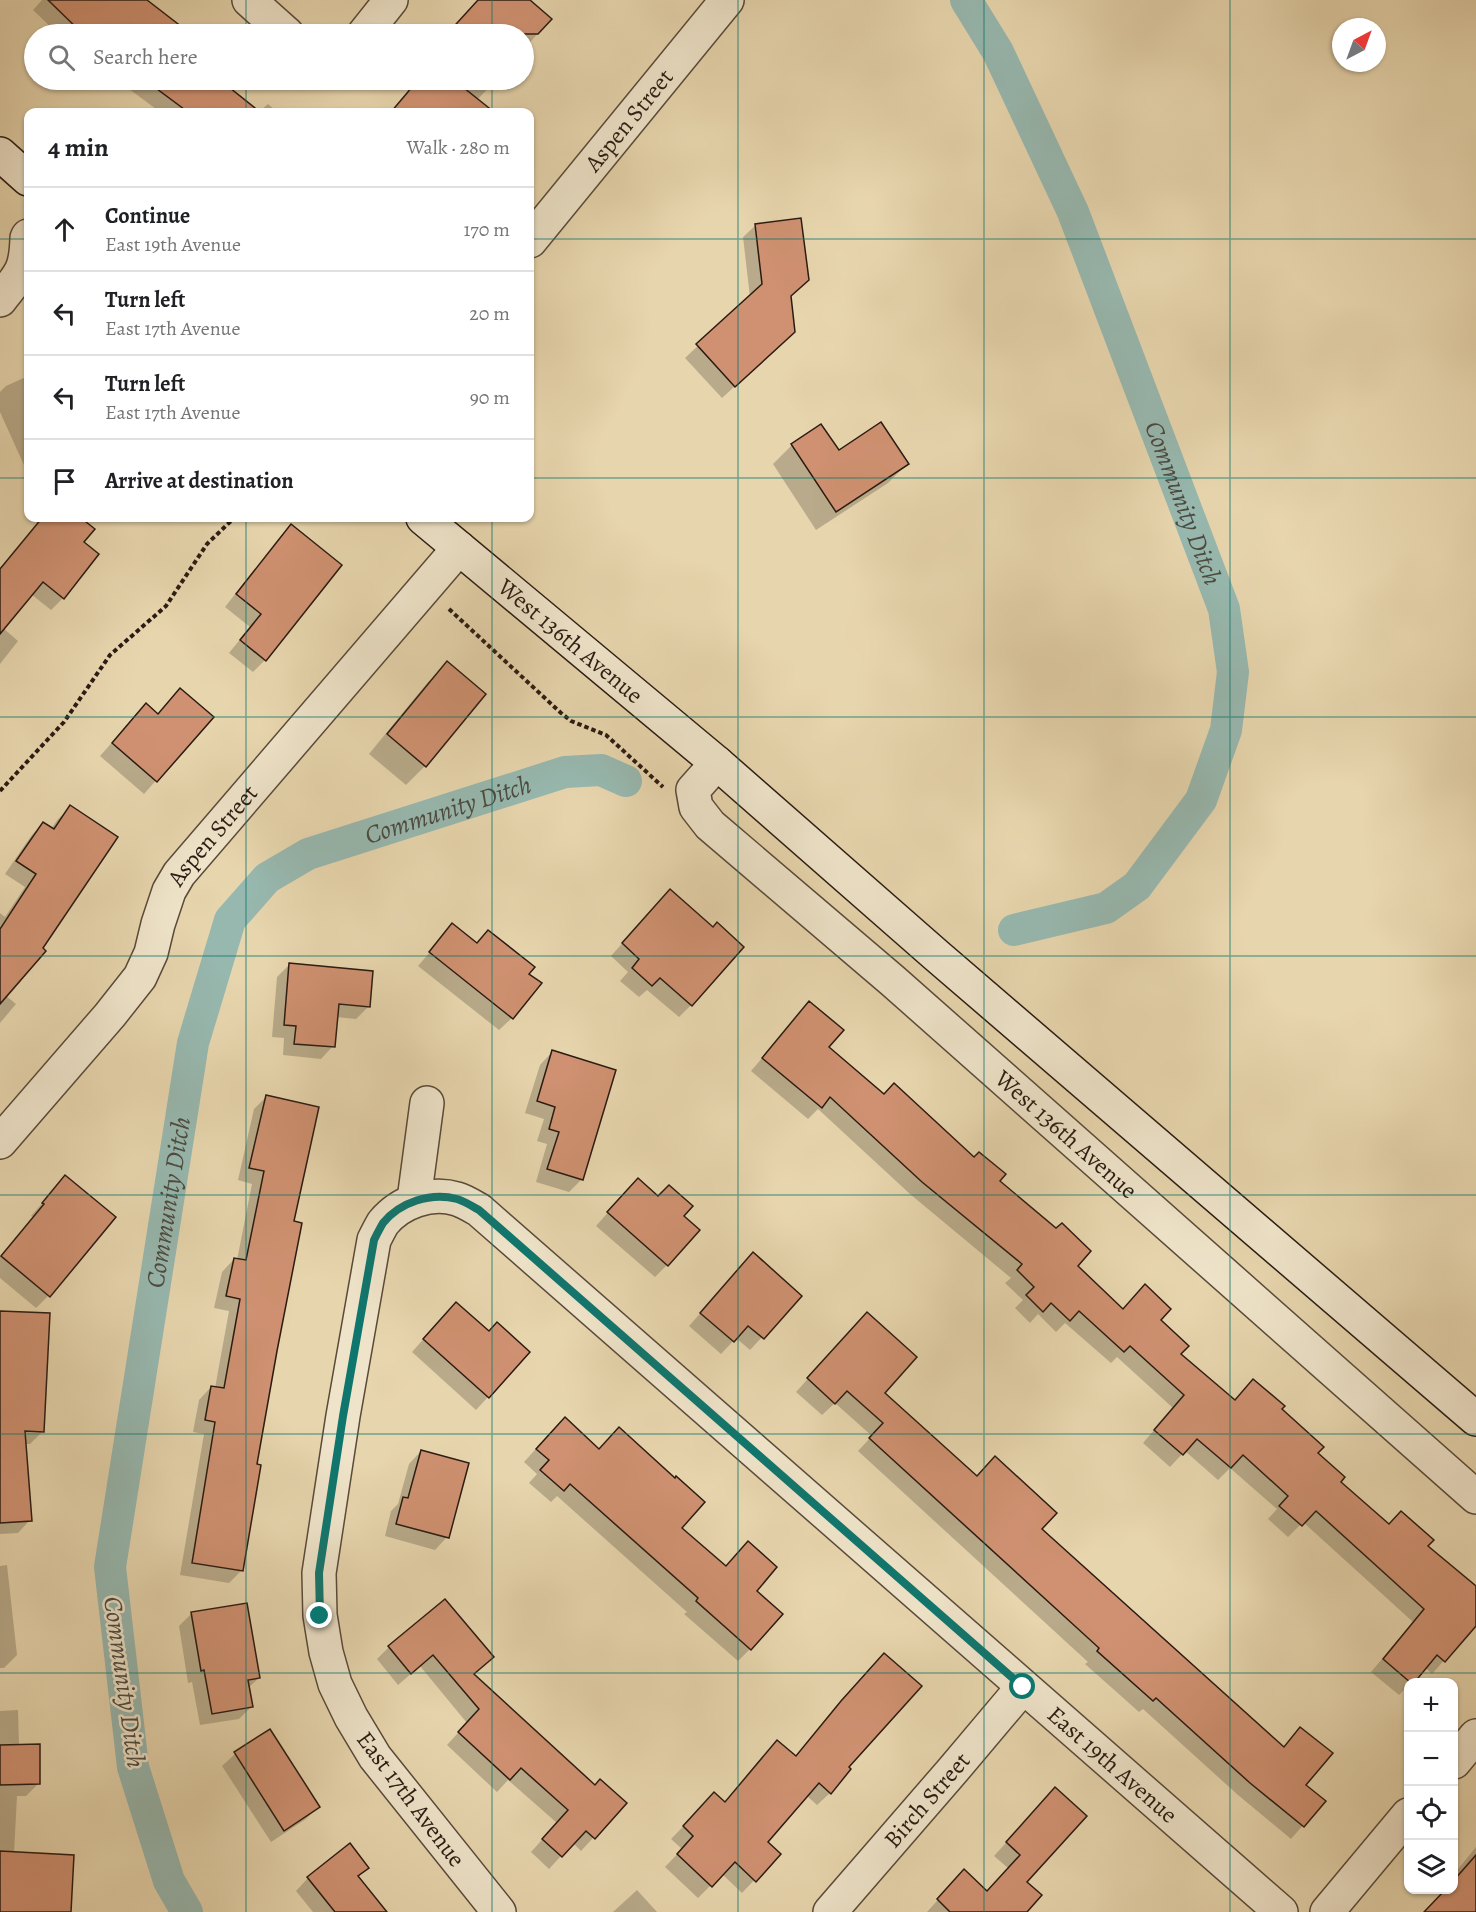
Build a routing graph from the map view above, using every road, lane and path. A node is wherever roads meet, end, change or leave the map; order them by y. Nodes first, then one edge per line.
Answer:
1 (249, 0) edge
2 (391, 0) edge
3 (727, 0) edge
4 (276, 24) edge
5 (372, 24) edge
6 (0, 154) edge
7 (24, 175) edge
8 (534, 236) edge
9 (24, 268) edge
10 (0, 300) edge
11 (230, 522) edge
12 (428, 522) edge
13 (459, 548) junction
14 (446, 603) dead end
15 (717, 764) junction
16 (665, 790) dead end
17 (0, 791) edge
18 (428, 1103) dead end
19 (0, 1142) edge
20 (414, 1200) junction
21 (1476, 1419) edge
22 (1476, 1497) edge
23 (1023, 1687) junction
24 (1476, 1736) edge
25 (1458, 1757) edge
26 (1404, 1820) edge
27 (499, 1912) edge
28 (830, 1912) edge
29 (1281, 1912) edge
30 (1327, 1912) edge

1 - 4 street
2 - 5 street
3 - 8 street, Aspen Street
6 - 7 street
9 - 10 street
11 - 17 path
12 - 13 street, West 136th Avenue
13 - 15 street, West 136th Avenue
13 - 19 street, Aspen Street
14 - 16 path
15 - 21 street, West 136th Avenue
15 - 22 street, West 136th Avenue
18 - 20 street
20 - 23 street, East 19th Avenue
20 - 27 street, East 17th Avenue
23 - 28 street, Birch Street
23 - 29 street, East 19th Avenue
24 - 25 street
26 - 30 street

